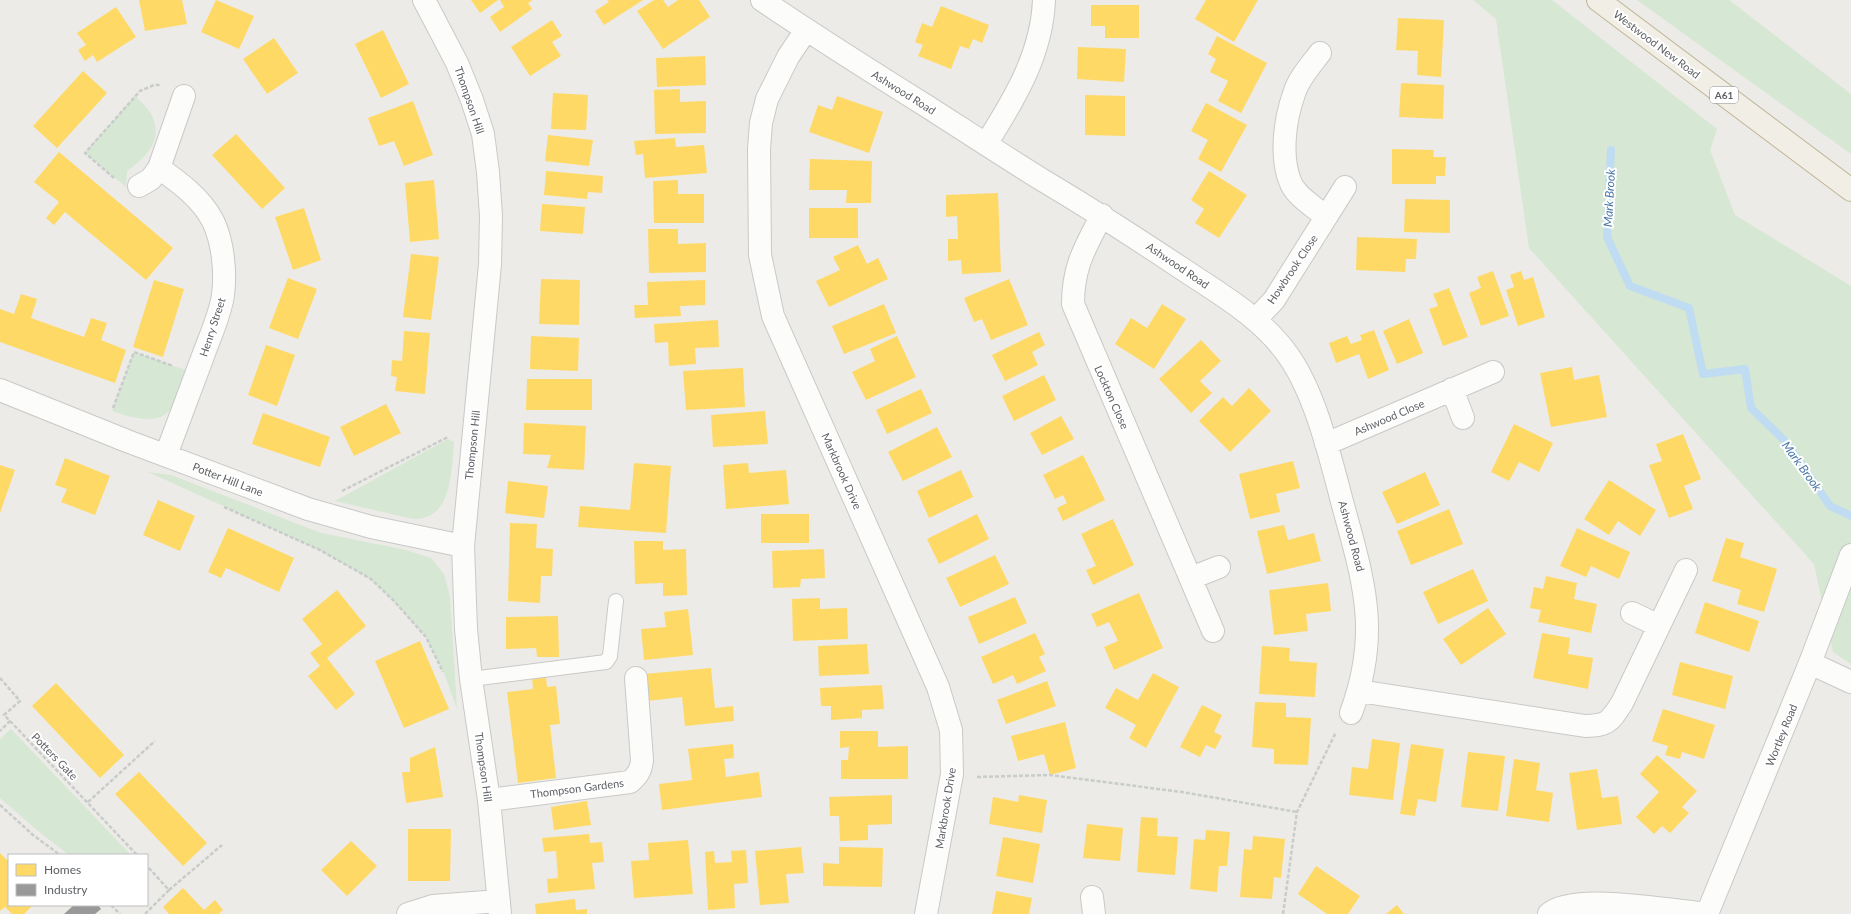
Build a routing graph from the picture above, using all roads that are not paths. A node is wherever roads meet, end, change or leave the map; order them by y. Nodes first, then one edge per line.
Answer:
1 (424, 0) edge
2 (762, 0) edge
3 (1044, 0) edge
4 (1598, 0) edge
5 (806, 30) junction
6 (1320, 52) dead end
7 (184, 96) road end
8 (986, 144) junction
9 (160, 168) junction
10 (139, 186) road end
11 (1345, 187) dead end
12 (1851, 190) edge
13 (1102, 215) junction
14 (1326, 217) junction
15 (1256, 319) junction
16 (1493, 372) dead end
17 (0, 390) edge
18 (1452, 390) junction
19 (1463, 418) dead end
20 (1326, 444) junction
21 (166, 456) junction
22 (463, 546) junction
23 (1851, 555) edge
24 (1219, 567) dead end
25 (1686, 570) dead end
26 (1192, 578) junction
27 (616, 601) dead end
28 (1632, 613) dead end
29 (1659, 626) junction
30 (1213, 631) dead end
31 (1810, 663) junction
32 (636, 678) dead end
33 (471, 679) junction
34 (1851, 682) edge
35 (1359, 691) junction
36 (1351, 713) road end
37 (489, 800) junction
38 (500, 907) edge
39 (408, 914) edge
40 (926, 914) edge
41 (1549, 914) edge
42 (1708, 914) edge

1 - 22 street, Thompson Hill
2 - 5 street, Ashwood Road
3 - 8 street
4 - 12 highway, Westwood New Road / A61
5 - 8 street, Ashwood Road
5 - 40 street, Markbrook Drive
6 - 14 street
7 - 9 street
8 - 13 street, Ashwood Road
9 - 10 street
9 - 21 street, Henry Street
11 - 14 street, Howbrook Close
13 - 15 street, Ashwood Road
13 - 26 street, Lockton Close
14 - 15 street, Howbrook Close
15 - 20 street, Ashwood Road
16 - 18 street, Ashwood Close
17 - 21 street, Potter Hill Lane
18 - 19 street
18 - 20 street, Ashwood Close
20 - 35 street, Ashwood Road
21 - 22 street, Potter Hill Lane
22 - 33 street, Thompson Hill
23 - 31 street, Wortley Road
24 - 26 street
25 - 29 street
26 - 30 street, Lockton Close
27 - 33 lane
28 - 29 street
29 - 35 street
31 - 34 street
31 - 42 street, Wortley Road
32 - 37 street, Thompson Gardens
33 - 37 street, Thompson Hill
35 - 36 street, Ashwood Road
37 - 38 street, Thompson Hill
38 - 39 street, Thompson Hill
41 - 42 street

